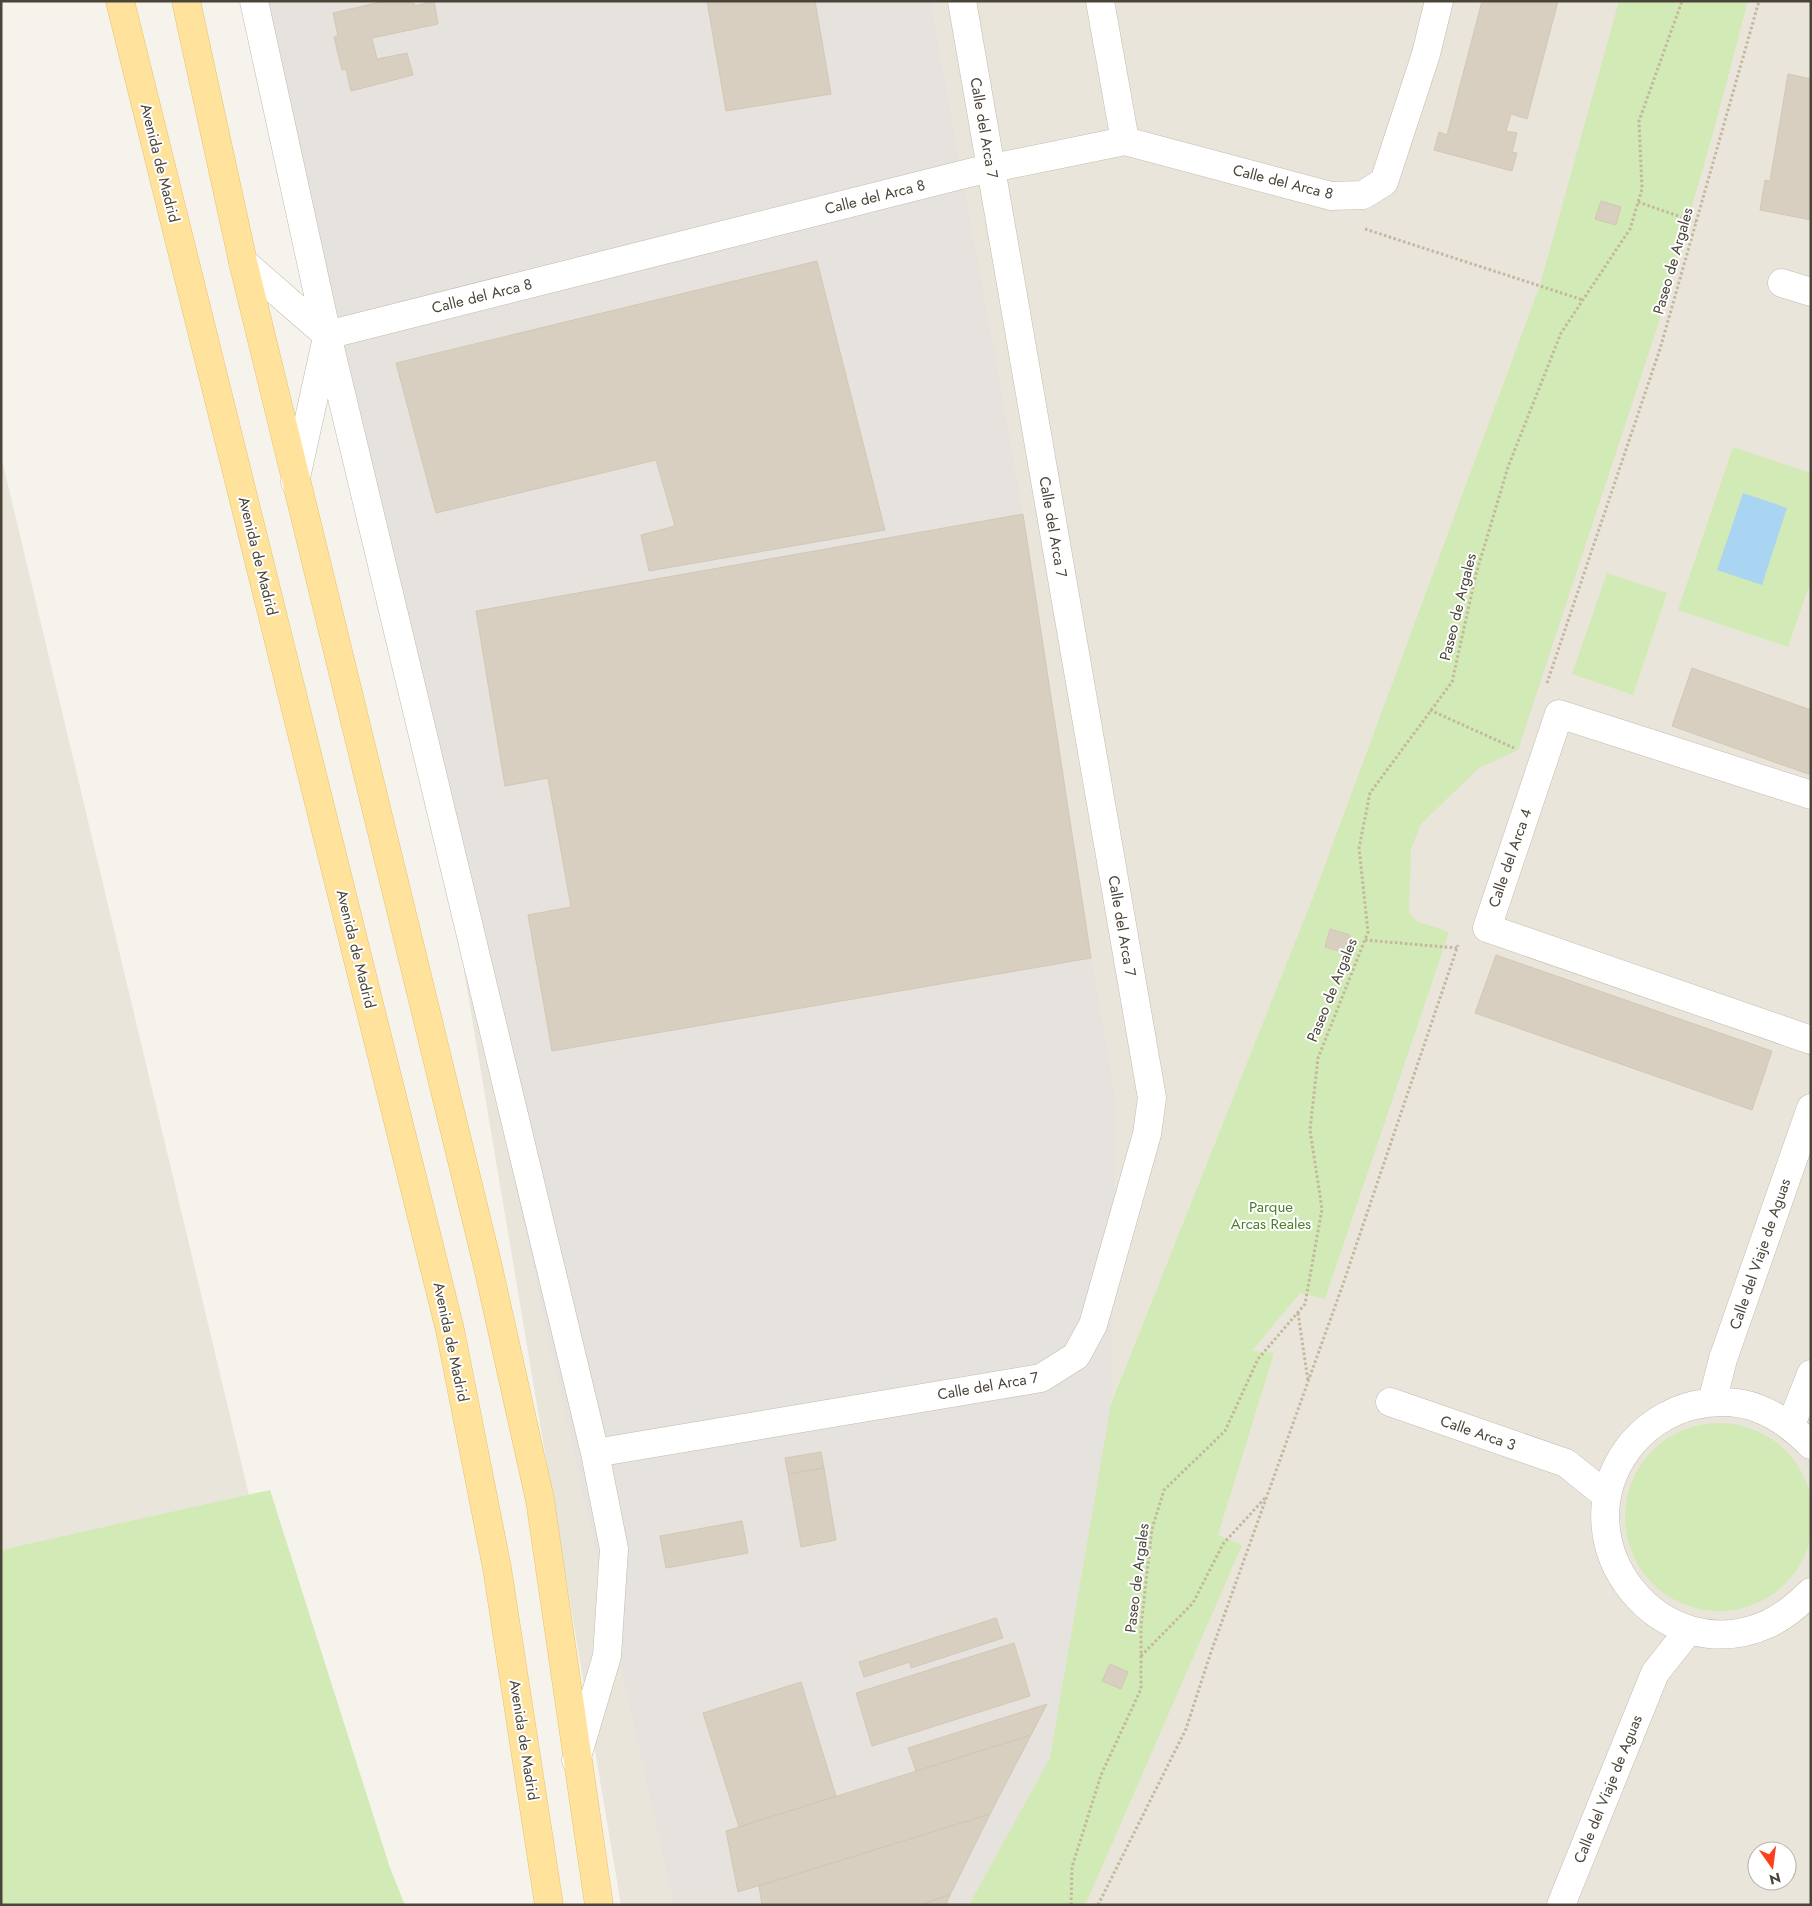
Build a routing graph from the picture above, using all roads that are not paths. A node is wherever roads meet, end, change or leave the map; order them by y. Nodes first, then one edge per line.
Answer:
1 (120, 1) edge
2 (186, 1) edge
3 (254, 1) edge
4 (962, 1) edge
5 (1100, 1) edge
6 (1439, 1) edge
7 (1125, 141) junction
8 (991, 168) junction
9 (243, 262) junction
10 (1782, 283) dead end
11 (1811, 292) edge
12 (327, 335) junction
13 (295, 482) junction
14 (1811, 795) edge
15 (1811, 1040) edge
16 (1811, 1108) edge
17 (1811, 1374) edge
18 (1390, 1402) dead end
19 (1712, 1402) junction
20 (1791, 1425) junction
21 (1811, 1445) edge
22 (595, 1453) junction
23 (1619, 1462) junction
24 (1566, 1463) junction
25 (1607, 1496) junction
26 (1811, 1592) edge
27 (1659, 1616) junction
28 (1689, 1630) junction
29 (1656, 1673) junction
30 (576, 1760) junction
31 (549, 1905) edge
32 (599, 1905) edge
33 (1561, 1905) edge

1 - 31 main road, Avenida de Madrid
2 - 9 main road
3 - 12 street
4 - 8 street, Calle del Arca 7
5 - 7 street
6 - 7 street, Calle del Arca 8
7 - 8 street, Calle del Arca 8
8 - 12 street, Calle del Arca 8
8 - 22 street, Calle del Arca 7
9 - 12 street
9 - 13 main road
10 - 11 street
12 - 13 street
12 - 22 street
13 - 30 main road
14 - 15 street, Calle del Arca 4
16 - 19 street, Calle del Viaje de Aguas
17 - 20 street
18 - 24 street, Calle Arca 3
19 - 20 street
19 - 23 street
20 - 21 street
22 - 30 street
23 - 24 street, Calle Arca 3
23 - 25 street
24 - 25 street, Calle Arca 3
25 - 27 street
26 - 28 street
27 - 28 street
27 - 29 street, Calle del Viaje de Aguas
28 - 29 street, Calle del Viaje de Aguas
29 - 33 street, Calle del Viaje de Aguas
30 - 32 main road

